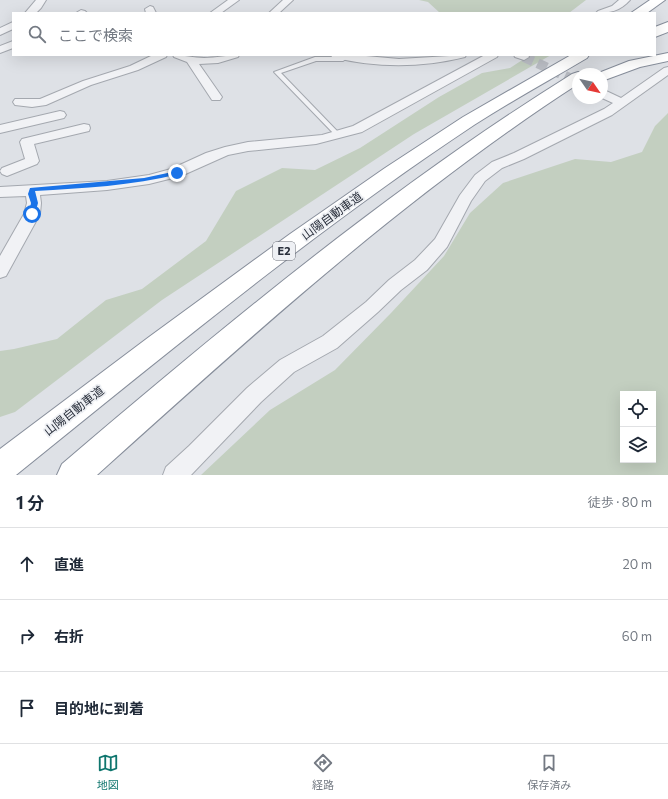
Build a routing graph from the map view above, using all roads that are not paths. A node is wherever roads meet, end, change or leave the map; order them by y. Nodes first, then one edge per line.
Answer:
1 (41, 0) edge
2 (234, 0) edge
3 (288, 0) edge
4 (626, 0) edge
5 (659, 0) edge
6 (31, 12) edge
7 (219, 12) edge
8 (275, 12) edge
9 (604, 12) edge
10 (640, 12) edge
11 (11, 20) edge
12 (668, 26) edge
13 (0, 32) edge
14 (656, 32) edge
15 (12, 44) edge
16 (0, 50) edge
17 (160, 56) edge
18 (181, 56) edge
19 (231, 56) edge
20 (341, 56) edge
21 (456, 56) edge
22 (490, 56) edge
23 (570, 56) edge
24 (580, 56) edge
25 (668, 57) edge
26 (611, 58) dead end
27 (191, 60) junction
28 (594, 68) edge
29 (668, 70) edge
30 (608, 73) edge
31 (572, 81) edge
32 (572, 89) edge
33 (216, 96) dead end
34 (608, 96) edge
35 (19, 102) dead end
36 (622, 103) junction
37 (60, 115) dead end
38 (469, 121) junction
39 (84, 128) dead end
40 (0, 129) edge
41 (336, 134) junction
42 (4, 172) edge
43 (24, 190) junction
44 (0, 192) edge
45 (326, 262) junction
46 (0, 271) edge
47 (0, 468) edge
48 (73, 475) edge
49 (174, 475) edge

1 - 6 street
2 - 7 street
3 - 8 street
4 - 9 street
5 - 10 highway
11 - 13 street
12 - 14 highway
15 - 16 street
17 - 35 street
18 - 27 street
19 - 27 street
20 - 21 street
20 - 41 lane
22 - 41 street
23 - 38 highway
24 - 38 highway, 山陽自動車道 / E2
25 - 30 highway
26 - 28 highway
27 - 33 street
29 - 36 street
31 - 45 highway
32 - 45 highway
34 - 36 street
36 - 49 street
37 - 40 street
38 - 47 highway, 山陽自動車道 / E2
39 - 42 street
41 - 43 street
42 - 43 street
43 - 44 street
43 - 46 street
45 - 48 highway

